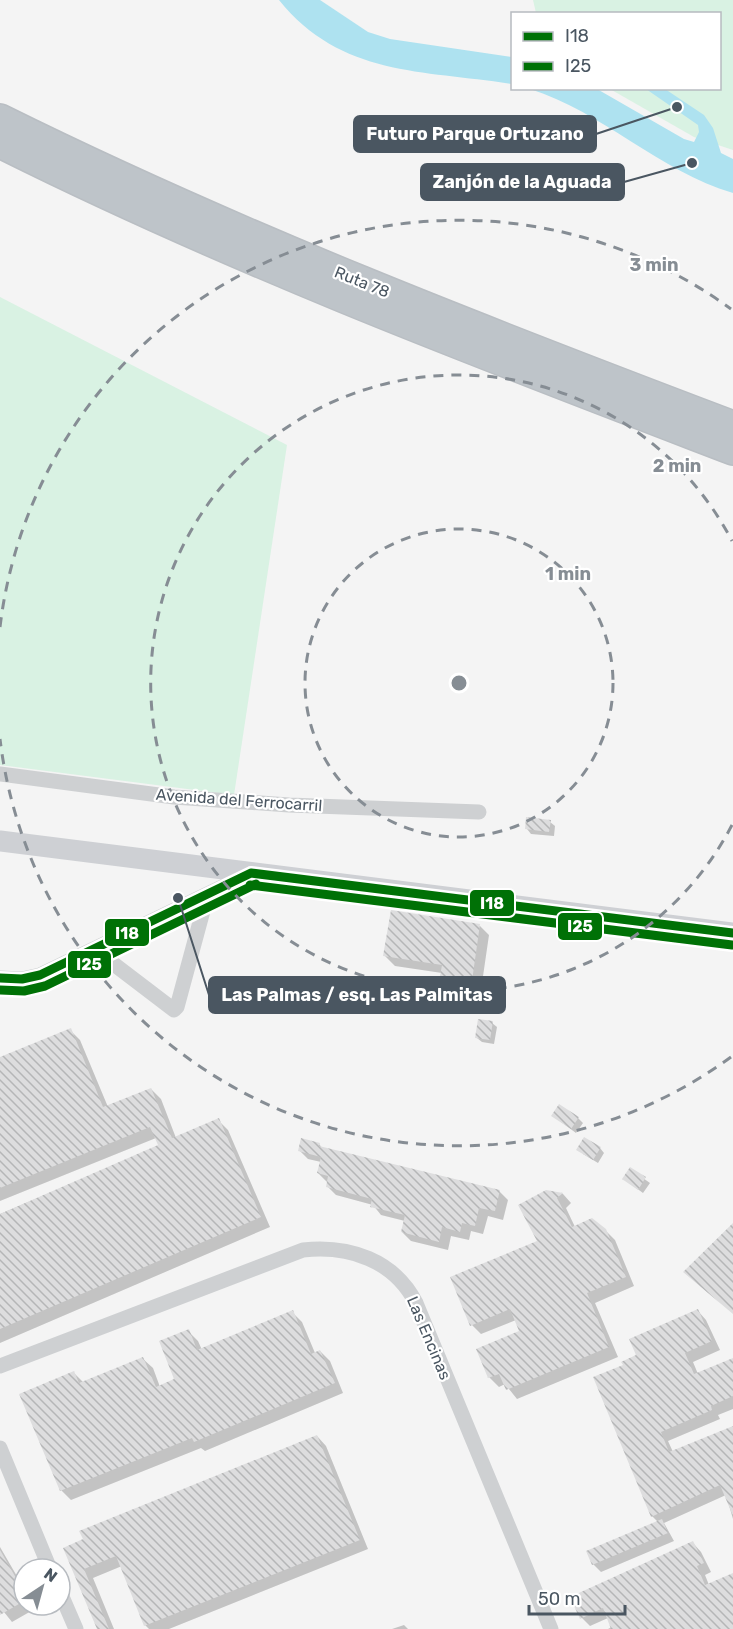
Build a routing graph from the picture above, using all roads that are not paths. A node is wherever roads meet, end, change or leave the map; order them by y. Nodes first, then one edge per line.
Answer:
1 (0, 118) edge
2 (0, 144) edge
3 (733, 425) edge
4 (733, 451) edge
5 (0, 774) edge
6 (480, 812) dead end
7 (0, 841) edge
8 (251, 873) junction
9 (207, 896) junction
10 (733, 933) edge
11 (94, 949) junction
12 (0, 978) edge
13 (0, 1366) edge
14 (0, 1448) edge
15 (46, 1557) edge
16 (551, 1629) edge

1 - 3 highway, Ruta 78
2 - 4 highway, Ruta 78
5 - 6 street, Avenida del Ferrocarril
7 - 8 main road
8 - 9 street
8 - 10 main road
9 - 11 street
9 - 11 street
11 - 12 street
13 - 16 street, Las Encinas
14 - 15 street

